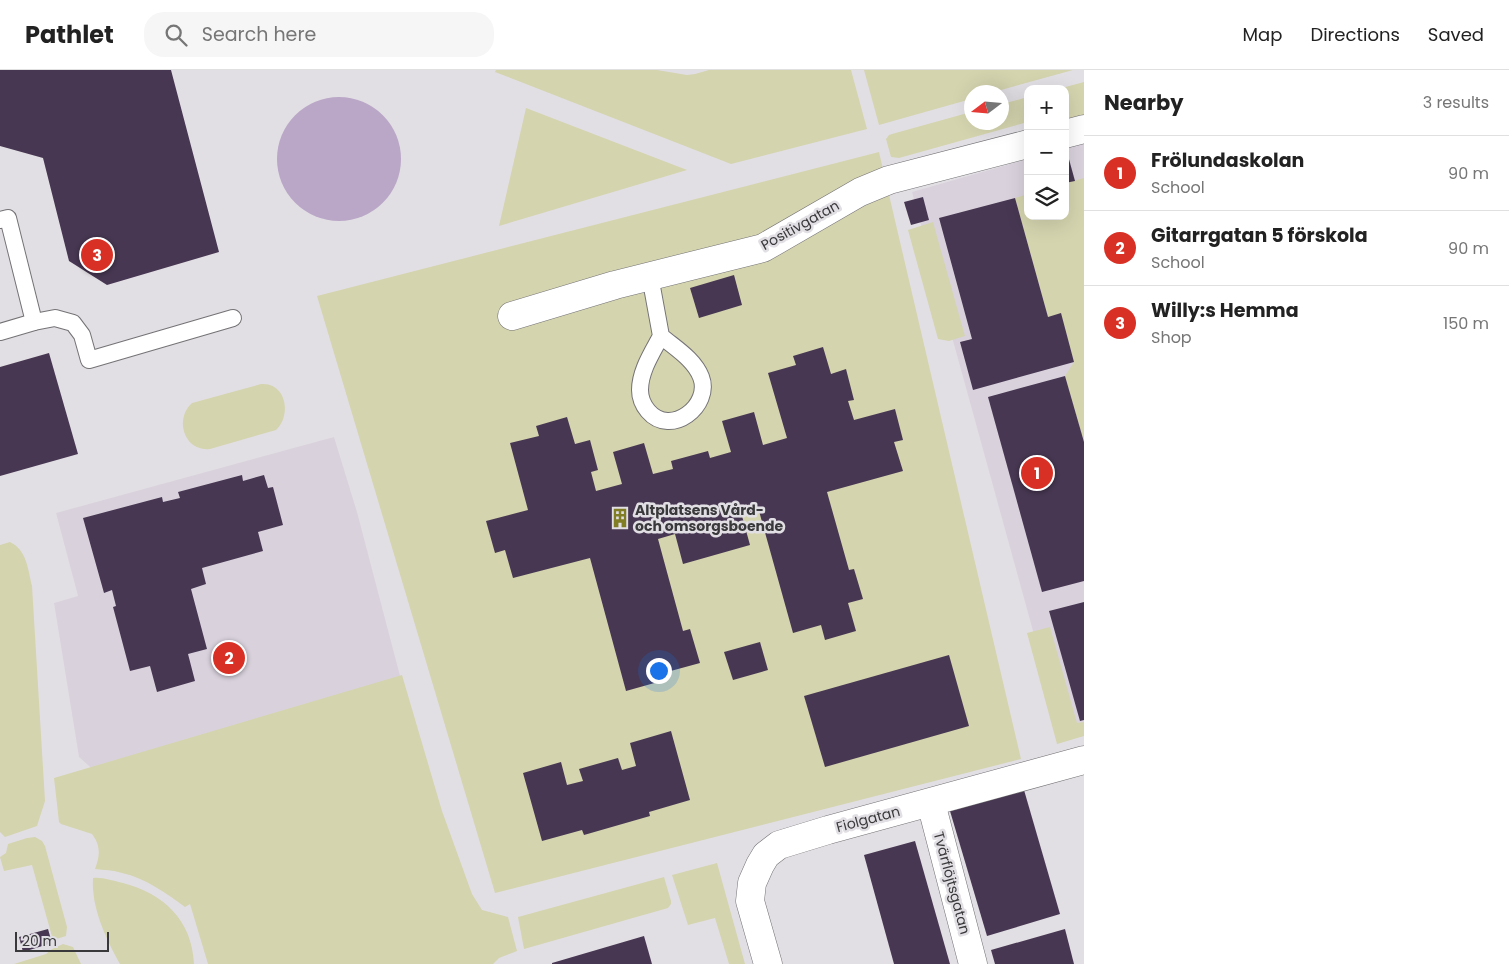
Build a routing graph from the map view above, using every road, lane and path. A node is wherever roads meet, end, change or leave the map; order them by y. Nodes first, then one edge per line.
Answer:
1 (1084, 129) edge
2 (1069, 133) edge
3 (1024, 145) edge
4 (0, 220) edge
5 (650, 276) junction
6 (512, 316) dead end
7 (233, 318) dead end
8 (34, 322) junction
9 (0, 332) edge
10 (661, 336) junction
11 (1084, 760) edge
12 (930, 803) junction
13 (768, 964) edge
14 (973, 964) edge

1 - 2 street
3 - 5 street, Positivgatan
4 - 8 lane
5 - 6 street, Positivgatan
5 - 10 lane
7 - 8 lane
8 - 9 lane
10 - 10 lane
11 - 12 street, Fiolgatan
12 - 13 street, Fiolgatan
12 - 14 street, Tvärflöjtsgatan

